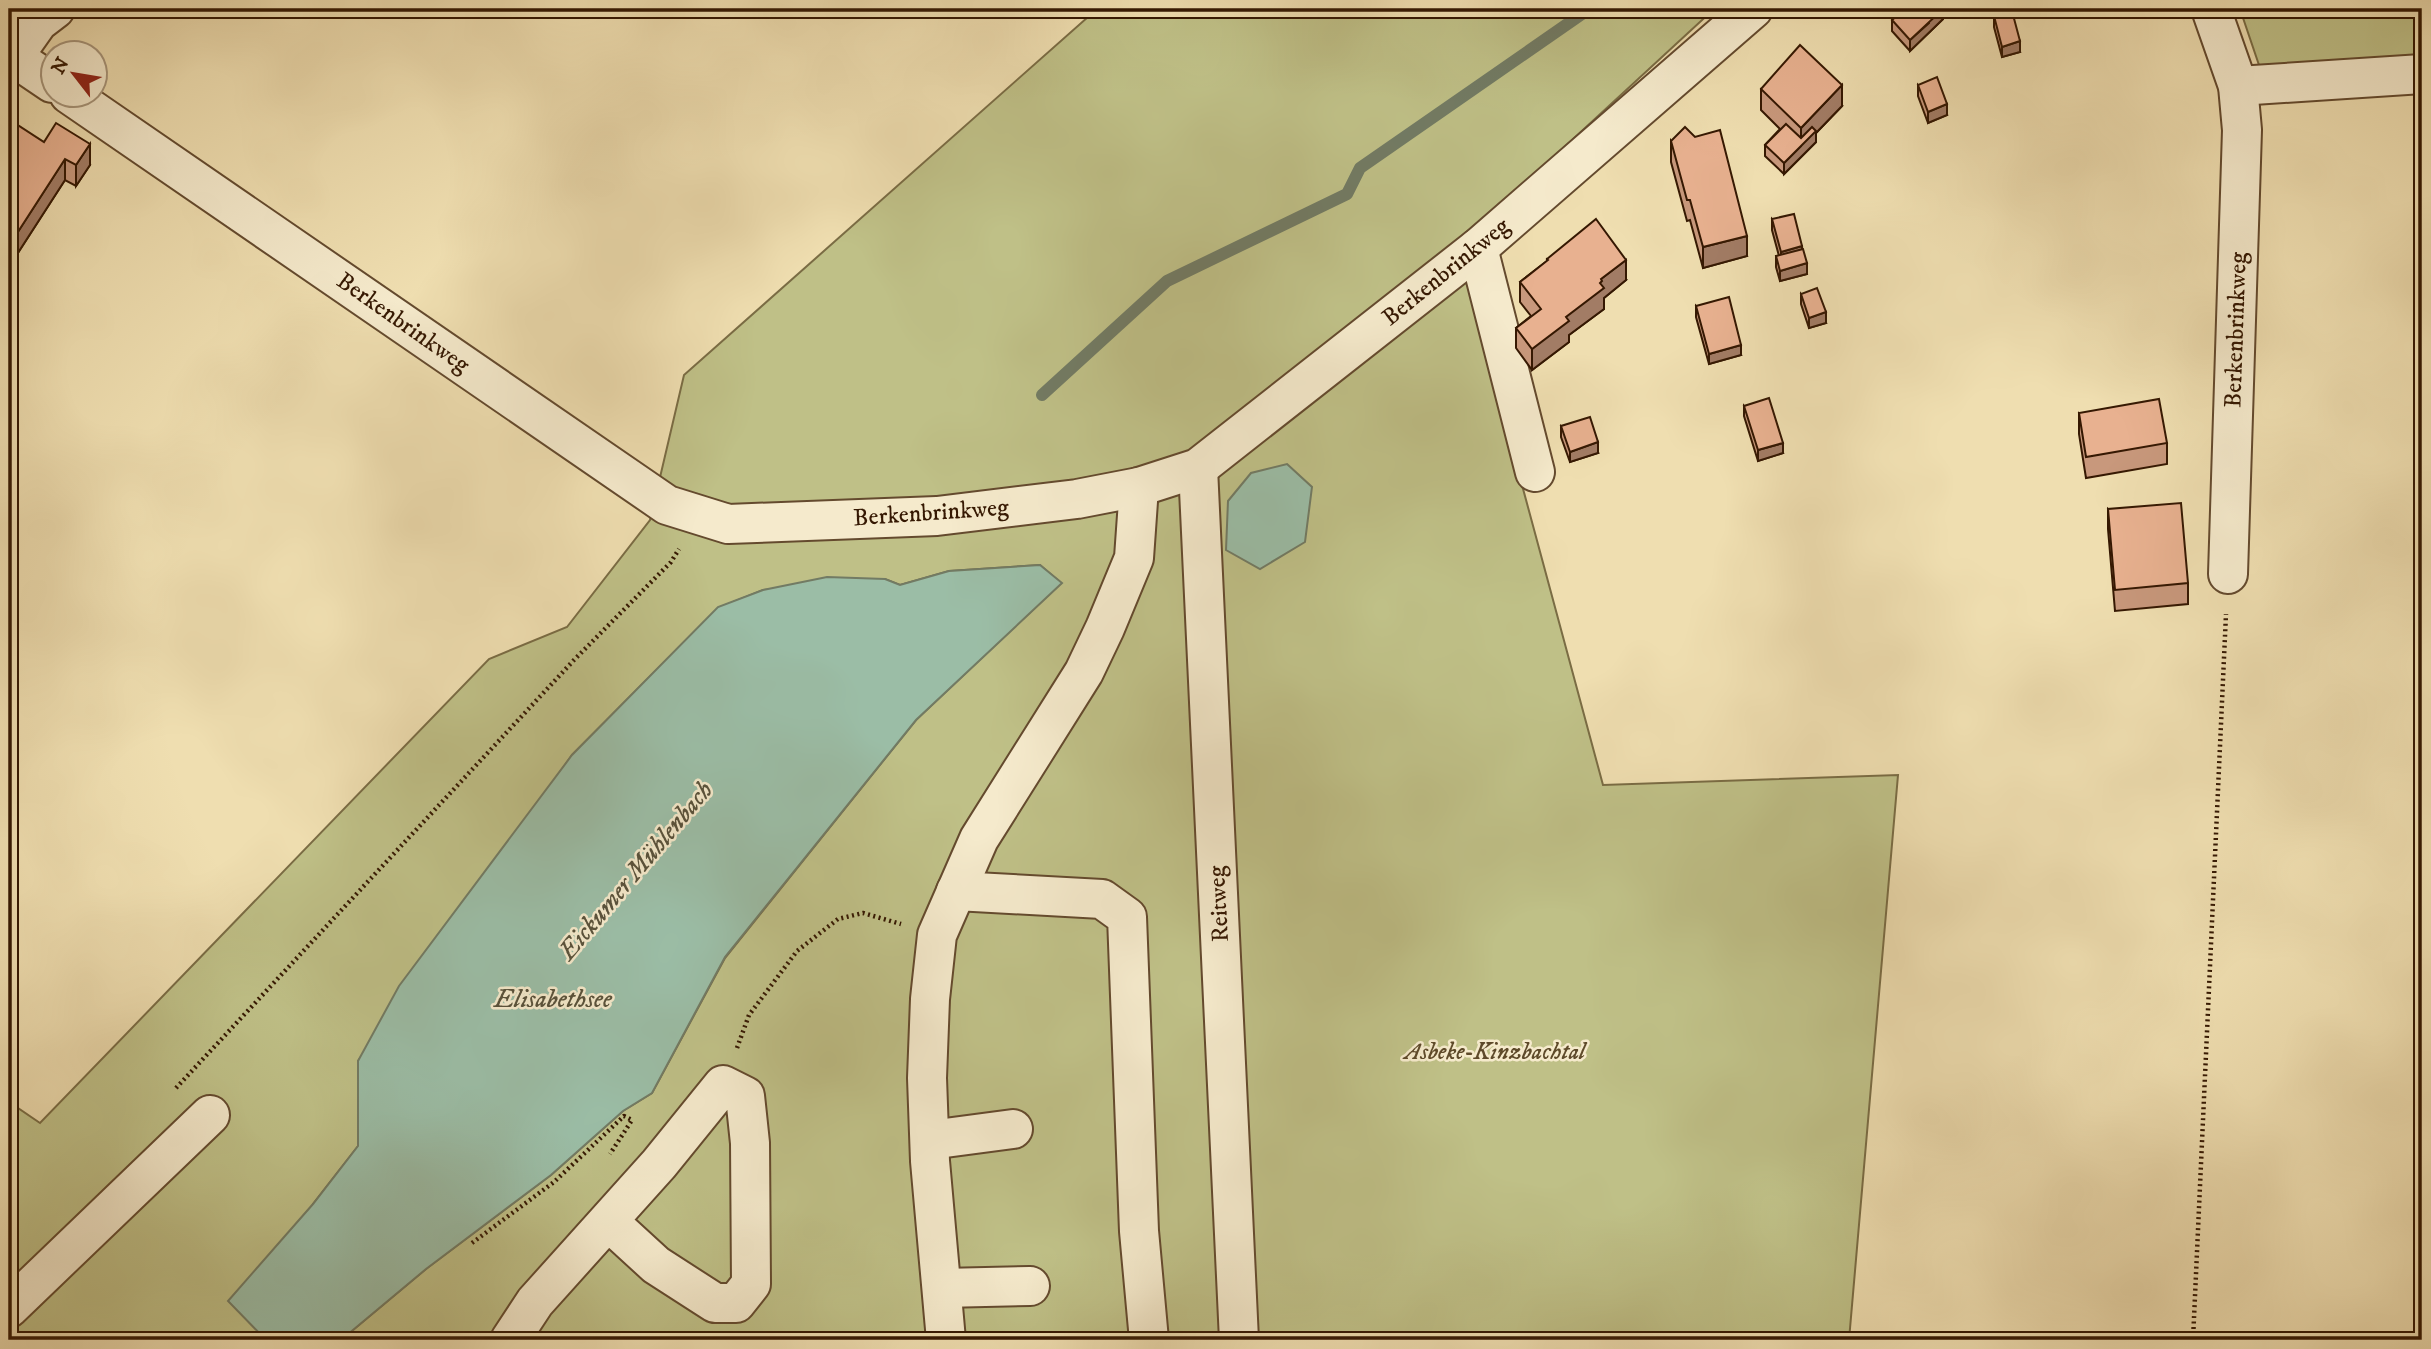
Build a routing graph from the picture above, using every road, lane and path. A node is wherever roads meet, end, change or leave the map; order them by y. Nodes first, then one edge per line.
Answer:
1 (55, 9) edge
2 (1753, 9) edge
3 (2211, 9) edge
4 (10, 58) edge
5 (2422, 74) edge
6 (38, 75) edge
7 (2238, 86) junction
8 (89, 108) edge
9 (1478, 248) junction
10 (1198, 468) junction
11 (1535, 472) dead end
12 (1139, 487) junction
13 (699, 517) junction
14 (2228, 574) joint
15 (956, 891) junction
16 (937, 935) junction
17 (723, 1085) junction
18 (171, 1093) dead end
19 (210, 1115) dead end
20 (1013, 1129) dead end
21 (930, 1140) junction
22 (606, 1160) dead end
23 (608, 1221) junction
24 (472, 1242) dead end
25 (1030, 1286) dead end
26 (942, 1288) junction
27 (9, 1308) edge
28 (510, 1340) edge
29 (946, 1340) edge
30 (1149, 1340) edge
31 (1239, 1340) edge
32 (2193, 1340) edge

1 - 4 street
2 - 9 street, Berkenbrinkweg
3 - 7 street, Berkenbrinkweg
4 - 6 street
5 - 7 street
7 - 14 street, Berkenbrinkweg
8 - 13 street, Berkenbrinkweg
9 - 10 street, Berkenbrinkweg
9 - 11 street
10 - 12 street, Berkenbrinkweg
10 - 31 street, Reitweg
12 - 13 street, Berkenbrinkweg
12 - 15 street
13 - 18 path
14 - 32 path
15 - 16 street
15 - 30 street
16 - 17 path
16 - 21 street
17 - 23 street
17 - 23 street
19 - 27 street
20 - 21 street
21 - 26 street
22 - 24 path
23 - 28 street
25 - 26 street
26 - 29 street

